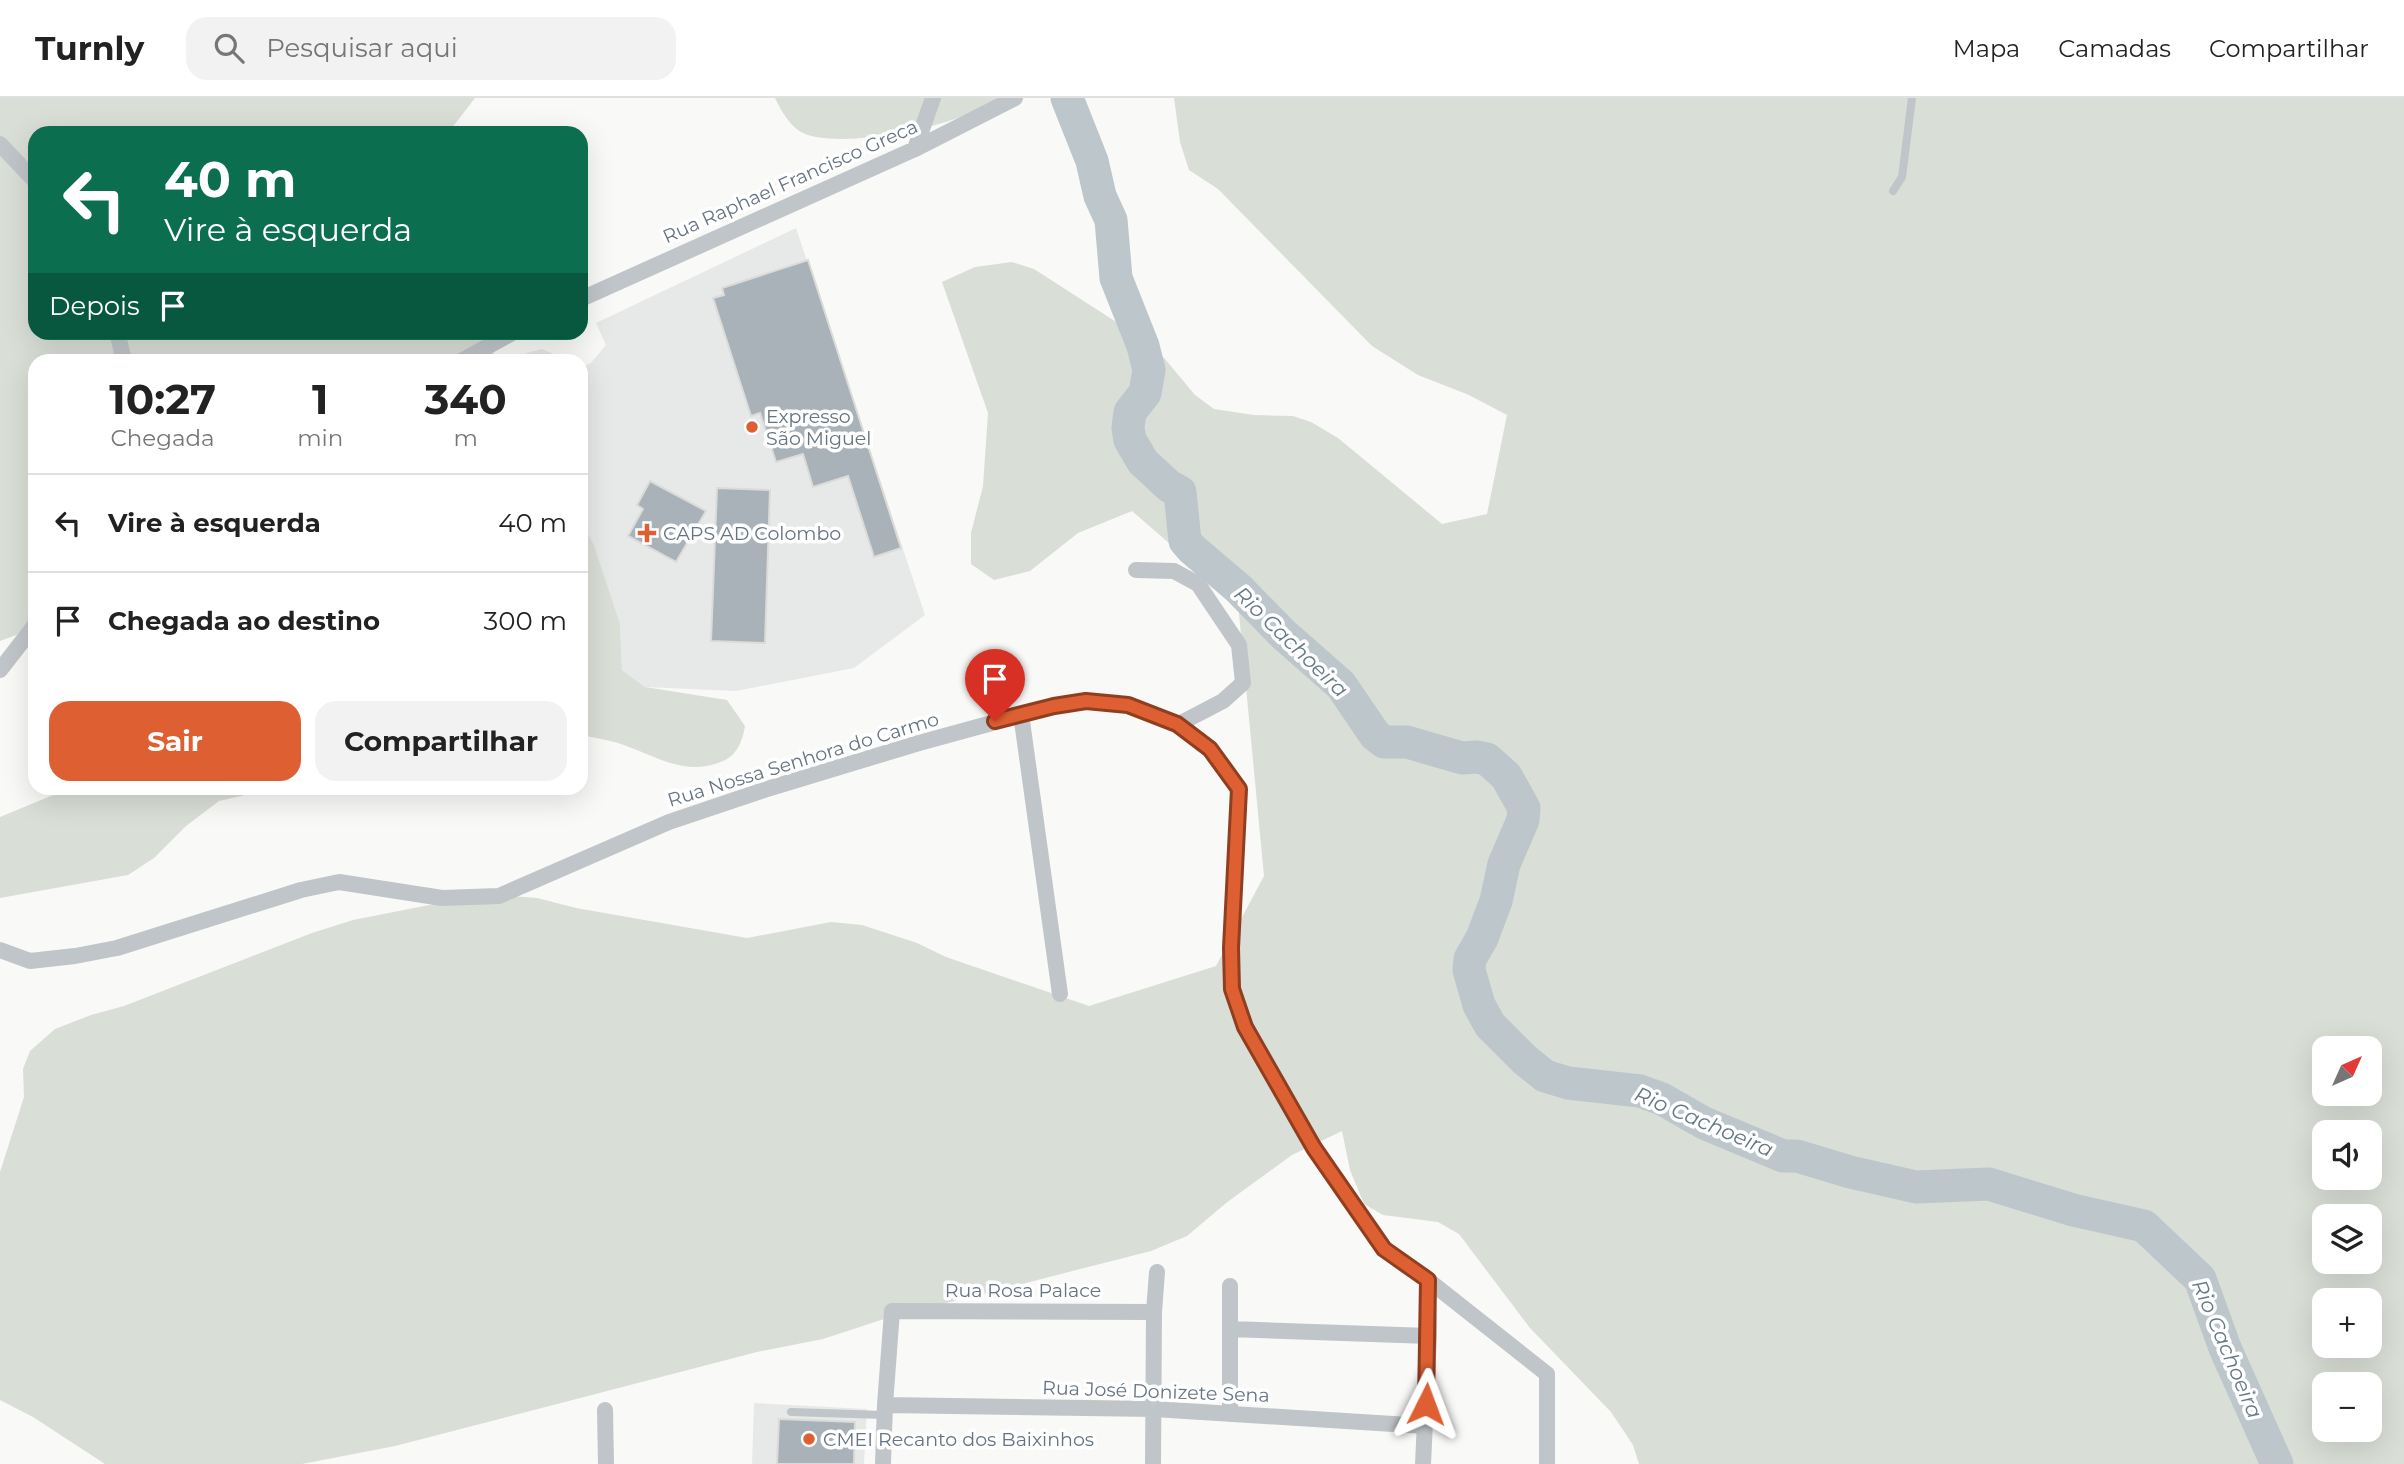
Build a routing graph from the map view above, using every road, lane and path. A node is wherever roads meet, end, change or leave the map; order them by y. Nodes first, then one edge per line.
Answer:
1 (933, 98) edge
2 (1015, 98) edge
3 (1912, 98) edge
4 (0, 144) edge
5 (915, 149) junction
6 (28, 174) edge
7 (1893, 191) dead end
8 (588, 296) edge
9 (499, 340) edge
10 (474, 354) edge
11 (1136, 570) dead end
12 (28, 634) edge
13 (0, 670) edge
14 (1021, 714) junction
15 (1177, 724) junction
16 (0, 950) edge
17 (1060, 994) dead end
18 (1157, 1272) dead end
19 (1428, 1280) junction
20 (1230, 1286) dead end
21 (1154, 1312) junction
22 (1230, 1329) junction
23 (1429, 1336) junction
24 (1154, 1409) junction
25 (605, 1410) dead end
26 (884, 1410) junction
27 (791, 1412) dead end
28 (1230, 1414) junction
29 (1425, 1426) junction
30 (606, 1464) edge
31 (883, 1464) edge
32 (1153, 1464) edge
33 (1423, 1464) edge
34 (1547, 1464) edge

1 - 5 street
2 - 5 street, Rua Raphael Francisco Greca
3 - 7 lane
4 - 6 street
5 - 8 street, Rua Raphael Francisco Greca
9 - 10 street
11 - 15 street
12 - 13 street
14 - 15 street, Rua Nossa Senhora do Carmo
14 - 16 street, Rua Nossa Senhora do Carmo
14 - 17 street
15 - 19 street, Rua Nossa Senhora do Carmo
18 - 21 street
19 - 23 street
19 - 34 street, Rua Nossa Senhora do Carmo
20 - 22 street
21 - 24 street
21 - 26 street, Rua Rosa Palace
22 - 23 street
22 - 28 street
23 - 29 street
24 - 26 street, Rua José Donizete Sena
24 - 28 street, Rua José Donizete Sena
24 - 32 street
25 - 30 street
26 - 27 lane
26 - 31 street
28 - 29 street, Rua José Donizete Sena
29 - 33 street

